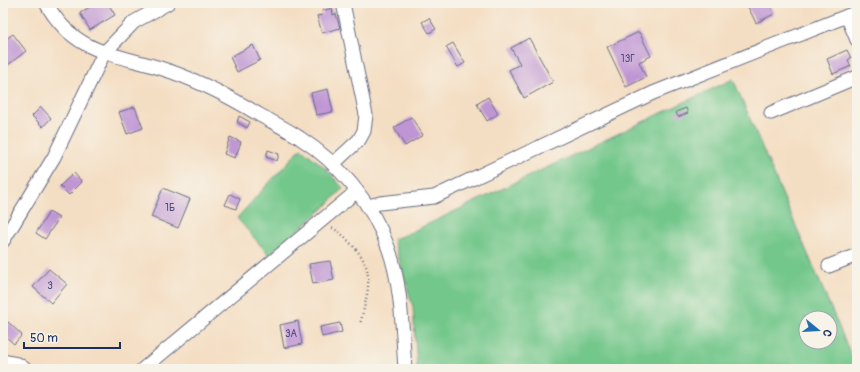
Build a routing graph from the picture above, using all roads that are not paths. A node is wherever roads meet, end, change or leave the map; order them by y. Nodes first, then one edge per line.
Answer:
1 (46, 3) edge
2 (168, 3) edge
3 (343, 3) edge
4 (852, 14) edge
5 (857, 40) edge
6 (104, 53) junction
7 (857, 77) edge
8 (770, 113) dead end
9 (333, 164) junction
10 (357, 191) junction
11 (368, 206) junction
12 (3, 241) edge
13 (857, 255) edge
14 (829, 266) dead end
15 (3, 360) edge
16 (25, 369) edge
17 (143, 369) edge
18 (405, 369) edge

1 - 6 street
2 - 6 street
3 - 9 street
4 - 5 street
4 - 11 street
6 - 9 street
6 - 12 street
7 - 8 street
9 - 10 street
10 - 11 street
10 - 17 street
11 - 18 street
13 - 14 street
15 - 16 street

